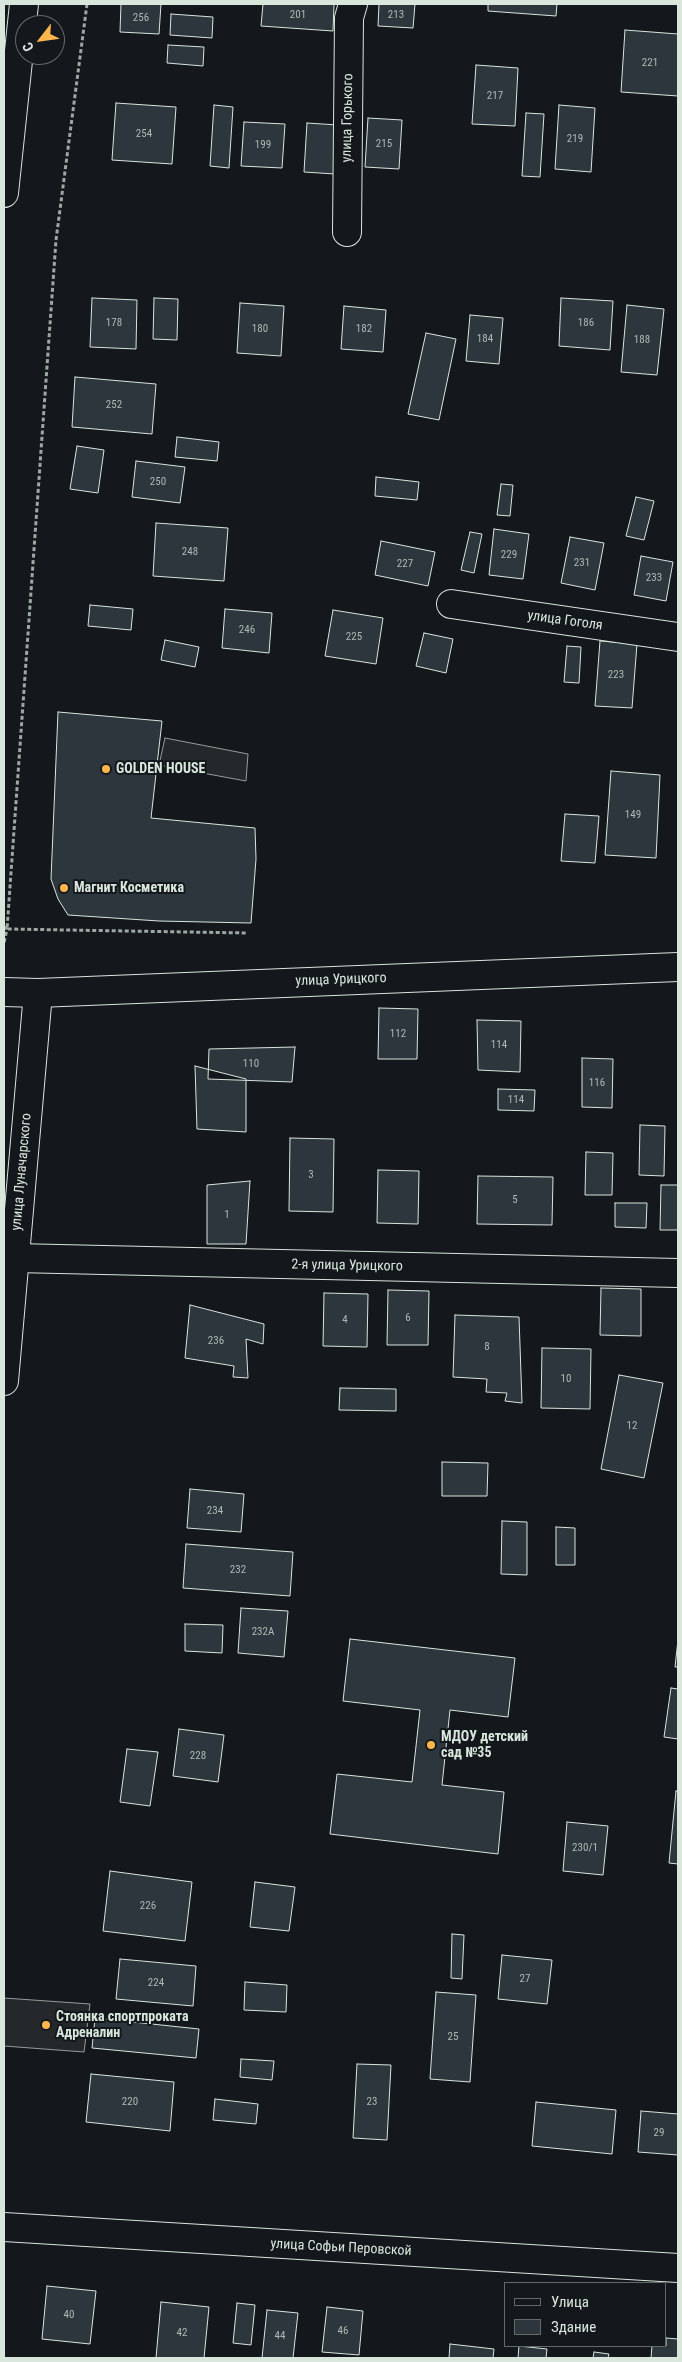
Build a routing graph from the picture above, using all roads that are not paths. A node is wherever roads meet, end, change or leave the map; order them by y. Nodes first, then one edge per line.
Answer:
1 (24, 4) edge
2 (353, 4) edge
3 (4, 193) edge
4 (347, 232) dead end
5 (451, 604) dead end
6 (678, 637) edge
7 (678, 967) edge
8 (4, 992) edge
9 (38, 993) junction
10 (15, 1258) junction
11 (678, 1273) edge
12 (4, 1381) edge
13 (4, 2227) edge
14 (678, 2268) edge

1 - 3 street
2 - 4 street, улица Горького
5 - 6 street, улица Гоголя
7 - 9 street, улица Урицкого
8 - 9 street, улица Урицкого
9 - 10 street, улица Луначарского
10 - 11 street, 2-я улица Урицкого
10 - 12 street, улица Луначарского
13 - 14 street, улица Софьи Перовской

